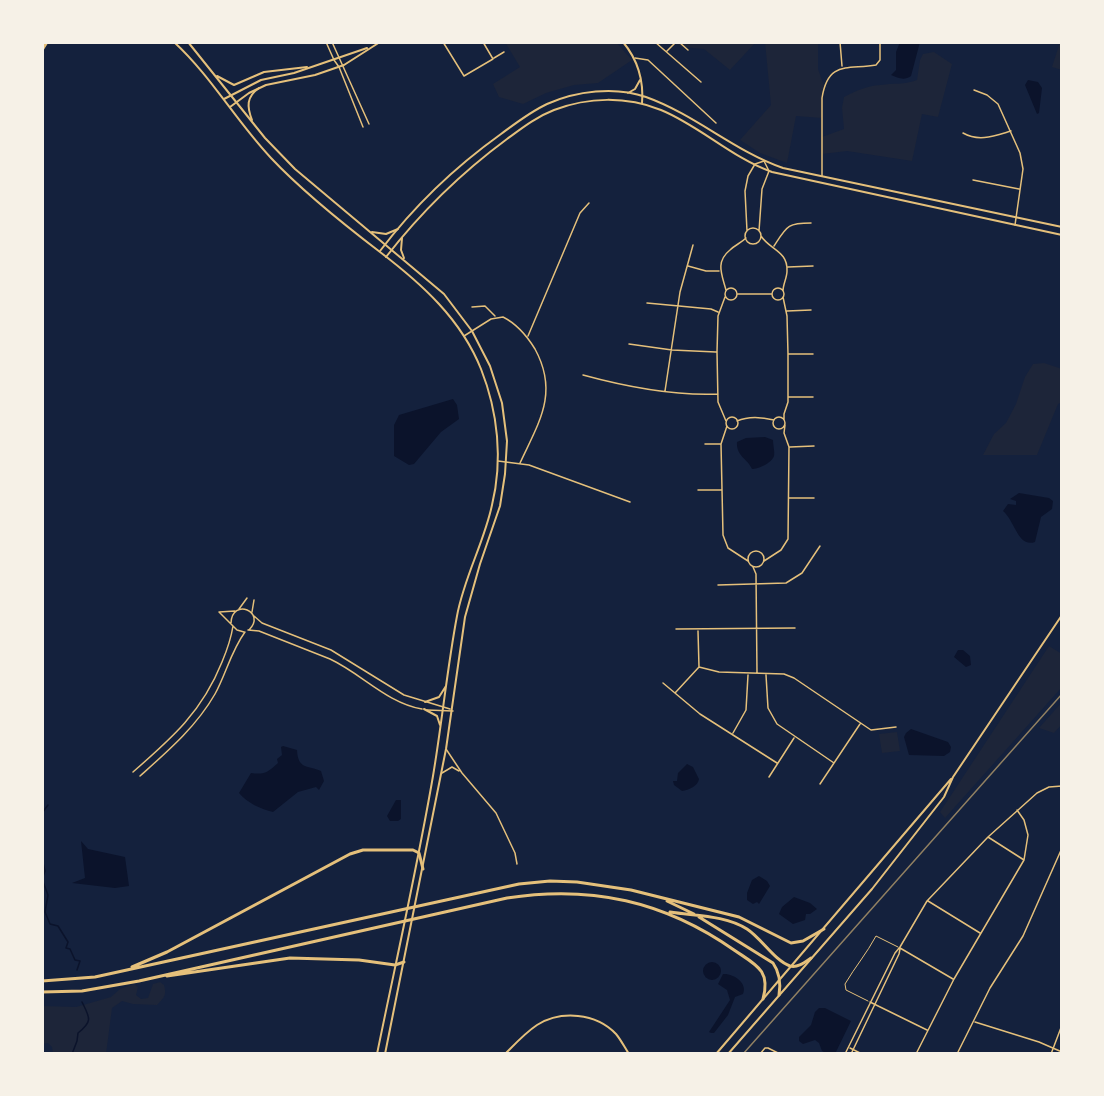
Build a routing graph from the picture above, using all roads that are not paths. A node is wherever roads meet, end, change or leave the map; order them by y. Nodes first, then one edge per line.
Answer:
1 (47, 42) edge
2 (174, 42) edge
3 (188, 42) edge
4 (326, 42) edge
5 (332, 42) edge
6 (380, 42) edge
7 (443, 42) edge
8 (483, 42) edge
9 (623, 42) edge
10 (655, 42) edge
11 (677, 42) edge
12 (840, 42) edge
13 (880, 42) edge
14 (373, 46) junction
15 (42, 50) edge
16 (687, 50) dead end
17 (504, 52) dead end
18 (666, 52) junction
19 (339, 58) junction
20 (634, 58) junction
21 (493, 59) junction
22 (334, 60) junction
23 (344, 65) junction
24 (307, 67) junction
25 (339, 67) junction
26 (842, 67) junction
27 (215, 74) junction
28 (641, 76) junction
29 (701, 82) dead end
30 (259, 88) junction
31 (974, 90) dead end
32 (628, 93) junction
33 (231, 95) junction
34 (642, 96) junction
35 (224, 100) junction
36 (236, 102) junction
37 (642, 104) junction
38 (230, 107) junction
39 (361, 107) junction
40 (355, 110) junction
41 (253, 123) junction
42 (716, 123) dead end
43 (369, 124) dead end
44 (363, 127) dead end
45 (1011, 131) junction
46 (963, 133) dead end
47 (764, 161) junction
48 (755, 164) junction
49 (769, 171) junction
50 (822, 177) junction
51 (973, 180) dead end
52 (1020, 190) junction
53 (589, 203) dead end
54 (1016, 218) junction
55 (811, 223) dead end
56 (1015, 226) junction
57 (1062, 227) edge
58 (398, 229) junction
59 (370, 231) junction
60 (747, 231) junction
61 (759, 231) junction
62 (1061, 234) edge
63 (761, 236) junction
64 (402, 238) junction
65 (746, 240) junction
66 (758, 243) junction
67 (386, 244) junction
68 (768, 244) junction
69 (693, 245) dead end
70 (774, 246) junction
71 (392, 249) junction
72 (380, 252) junction
73 (386, 257) junction
74 (405, 260) junction
75 (688, 265) junction
76 (813, 266) dead end
77 (787, 267) junction
78 (720, 270) junction
79 (783, 284) junction
80 (724, 285) junction
81 (731, 288) junction
82 (778, 288) junction
83 (726, 290) junction
84 (783, 291) junction
85 (737, 294) junction
86 (772, 294) junction
87 (725, 297) junction
88 (783, 297) junction
89 (729, 300) junction
90 (778, 300) junction
91 (647, 303) dead end
92 (724, 303) junction
93 (784, 305) junction
94 (472, 307) dead end
95 (678, 307) junction
96 (811, 309) dead end
97 (719, 312) junction
98 (786, 312) junction
99 (496, 317) junction
100 (472, 331) junction
101 (464, 336) junction
102 (528, 336) junction
103 (629, 344) dead end
104 (672, 350) junction
105 (717, 352) junction
106 (788, 354) junction
107 (813, 354) dead end
108 (583, 375) dead end
109 (665, 391) junction
110 (718, 394) junction
111 (788, 397) junction
112 (813, 397) dead end
113 (784, 414) junction
114 (725, 415) junction
115 (778, 417) junction
116 (730, 418) junction
117 (774, 420) junction
118 (784, 420) junction
119 (726, 421) junction
120 (737, 421) junction
121 (785, 425) junction
122 (727, 426) junction
123 (732, 429) junction
124 (778, 429) junction
125 (725, 433) junction
126 (784, 433) junction
127 (705, 444) dead end
128 (721, 444) junction
129 (814, 446) dead end
130 (789, 447) junction
131 (497, 461) junction
132 (506, 462) junction
133 (520, 463) junction
134 (698, 490) dead end
135 (722, 490) junction
136 (788, 498) junction
137 (814, 498) dead end
138 (630, 502) dead end
139 (820, 546) dead end
140 (763, 554) junction
141 (749, 555) junction
142 (768, 556) junction
143 (743, 557) junction
144 (748, 561) junction
145 (764, 561) junction
146 (753, 567) junction
147 (759, 567) junction
148 (756, 574) junction
149 (718, 585) dead end
150 (756, 585) junction
151 (247, 598) dead end
152 (254, 600) dead end
153 (239, 609) junction
154 (235, 611) junction
155 (253, 614) junction
156 (1062, 615) edge
157 (231, 622) junction
158 (233, 626) junction
159 (757, 628) junction
160 (795, 628) dead end
161 (676, 629) dead end
162 (249, 630) junction
163 (698, 630) junction
164 (245, 632) junction
165 (699, 667) junction
166 (748, 674) junction
167 (757, 674) junction
168 (766, 674) junction
169 (663, 683) dead end
170 (447, 684) junction
171 (675, 693) junction
172 (425, 702) junction
173 (445, 706) junction
174 (424, 709) junction
175 (444, 711) junction
176 (453, 711) junction
177 (860, 723) junction
178 (896, 727) dead end
179 (441, 732) junction
180 (732, 734) junction
181 (795, 737) junction
182 (446, 749) junction
183 (777, 763) junction
184 (834, 763) junction
185 (133, 772) dead end
186 (442, 773) junction
187 (462, 773) junction
188 (140, 776) dead end
189 (769, 777) dead end
190 (953, 777) junction
191 (820, 784) dead end
192 (1062, 786) edge
193 (1017, 810) junction
194 (987, 837) junction
195 (1062, 848) edge
196 (419, 852) junction
197 (1024, 860) junction
198 (517, 864) dead end
199 (423, 869) junction
200 (662, 898) junction
201 (927, 901) junction
202 (665, 912) junction
203 (698, 916) junction
204 (824, 929) junction
205 (981, 934) junction
206 (900, 947) junction
207 (811, 958) junction
208 (404, 962) junction
209 (395, 965) junction
210 (791, 966) junction
211 (125, 970) junction
212 (954, 979) junction
213 (780, 980) junction
214 (42, 981) edge
215 (139, 981) junction
216 (42, 992) edge
217 (779, 995) junction
218 (763, 999) junction
219 (870, 1002) junction
220 (875, 1004) junction
221 (974, 1022) junction
222 (1062, 1024) edge
223 (928, 1031) junction
224 (848, 1047) junction
225 (1053, 1048) junction
226 (853, 1049) junction
227 (1062, 1052) edge
228 (376, 1054) edge
229 (385, 1054) edge
230 (505, 1054) edge
231 (629, 1054) edge
232 (716, 1054) edge
233 (728, 1054) edge
234 (760, 1054) edge
235 (780, 1054) edge
236 (845, 1054) edge
237 (851, 1054) edge
238 (862, 1054) edge
239 (916, 1054) edge
240 (957, 1054) edge
241 (1051, 1054) edge

1 - 15 highway
2 - 35 main road
3 - 27 main road
4 - 22 street
5 - 19 street
6 - 14 main road
7 - 21 street
8 - 21 street
9 - 20 main road
10 - 18 street
11 - 16 street
11 - 18 street
12 - 26 street
13 - 26 street
14 - 19 main road
14 - 23 main road
17 - 21 street
18 - 29 street
19 - 22 main road
19 - 23 street
20 - 28 main road
20 - 42 street
22 - 24 main road
22 - 25 street
23 - 25 main road
23 - 39 street
24 - 27 main road
24 - 33 main road
25 - 30 main road
25 - 40 street
26 - 50 street
27 - 33 main road
28 - 32 main road
28 - 34 main road
30 - 36 main road
30 - 41 main road
31 - 45 street
32 - 34 main road
32 - 58 main road
33 - 35 main road
33 - 36 main road
34 - 37 main road
34 - 47 main road
35 - 38 main road
36 - 38 main road
36 - 41 main road
37 - 48 main road
37 - 64 main road
38 - 72 main road
39 - 40 street
39 - 43 street
40 - 44 street
41 - 59 main road
45 - 46 street
45 - 52 street
47 - 48 street
47 - 49 street
47 - 50 main road
48 - 49 main road
48 - 60 street
49 - 56 main road
49 - 61 street
50 - 54 main road
51 - 52 street
52 - 54 street
53 - 102 street
54 - 56 street
54 - 57 main road
55 - 70 street
56 - 62 main road
58 - 59 main road
58 - 67 main road
59 - 67 main road
60 - 61 street
60 - 65 street
61 - 63 street
63 - 66 street
63 - 68 street
64 - 71 main road
64 - 74 main road
65 - 66 street
65 - 78 street
66 - 68 street
67 - 71 main road
67 - 72 main road
68 - 70 street
69 - 75 street
70 - 77 street
71 - 73 main road
71 - 74 main road
72 - 73 main road
73 - 101 main road
74 - 100 main road
75 - 78 street
75 - 95 street
76 - 77 street
77 - 79 street
78 - 80 street
79 - 82 street
79 - 84 street
80 - 81 street
80 - 83 street
81 - 83 street
81 - 85 street
82 - 84 street
82 - 86 street
83 - 87 street
84 - 88 street
85 - 86 street
85 - 89 street
86 - 90 street
87 - 89 street
87 - 92 street
88 - 90 street
88 - 93 street
89 - 92 street
90 - 93 street
91 - 95 street
92 - 97 street
93 - 98 street
94 - 99 street
95 - 97 street
95 - 104 street
96 - 98 street
97 - 105 street
98 - 106 street
99 - 100 street
99 - 102 street
100 - 101 street
100 - 132 main road
101 - 131 main road
102 - 133 street
103 - 104 street
104 - 105 street
104 - 109 street
105 - 110 street
106 - 107 street
106 - 111 street
108 - 109 street
109 - 110 street
110 - 114 street
111 - 112 street
111 - 113 street
113 - 115 street
113 - 118 street
114 - 116 street
114 - 119 street
115 - 117 street
115 - 118 street
116 - 119 street
116 - 120 street
117 - 120 street
117 - 124 street
118 - 121 street
119 - 122 street
120 - 123 street
121 - 124 street
121 - 126 street
122 - 123 street
122 - 125 street
123 - 125 street
124 - 126 street
125 - 128 street
126 - 130 street
127 - 128 street
128 - 135 street
129 - 130 street
130 - 136 street
131 - 132 street
131 - 170 main road
132 - 133 street
132 - 176 main road
133 - 138 street
134 - 135 street
135 - 143 street
136 - 137 street
136 - 142 street
139 - 150 street
140 - 141 street
140 - 142 street
140 - 145 street
141 - 143 street
141 - 144 street
142 - 145 street
143 - 144 street
144 - 146 street
145 - 147 street
146 - 147 street
146 - 148 street
147 - 148 street
148 - 150 street
149 - 150 street
150 - 159 street
151 - 153 street
152 - 155 street
153 - 154 street
153 - 155 street
154 - 157 street
154 - 157 street
155 - 162 street
155 - 172 street
156 - 190 main road
157 - 158 street
158 - 164 street
158 - 185 street
159 - 160 street
159 - 163 street
159 - 167 street
161 - 163 street
162 - 164 street
162 - 174 street
163 - 165 street
164 - 188 street
165 - 166 street
165 - 171 street
166 - 167 street
166 - 180 street
167 - 168 street
168 - 177 street
168 - 181 street
169 - 171 street
170 - 172 main road
170 - 173 main road
171 - 180 street
172 - 173 street
173 - 175 main road
173 - 176 street
174 - 175 street
174 - 179 main road
175 - 176 street
175 - 179 main road
176 - 182 main road
177 - 178 street
177 - 184 street
179 - 196 main road
180 - 183 street
181 - 183 street
181 - 184 street
182 - 186 main road
182 - 187 street
183 - 189 street
184 - 191 street
186 - 187 street
186 - 199 main road
187 - 198 street
190 - 204 main road
190 - 207 main road
192 - 193 street
193 - 194 street
193 - 197 street
194 - 197 street
194 - 201 street
195 - 221 street
196 - 199 highway
196 - 209 main road
196 - 211 highway
197 - 205 street
199 - 208 main road
200 - 203 highway
200 - 204 highway
200 - 211 highway
201 - 205 street
201 - 206 street
202 - 203 highway
202 - 215 highway
202 - 218 highway
203 - 210 highway
203 - 213 highway
204 - 210 main road
205 - 212 street
206 - 212 street
206 - 219 street
206 - 219 lane
206 - 220 street
207 - 210 highway
207 - 217 main road
208 - 209 highway
208 - 229 main road
209 - 215 highway
209 - 228 main road
210 - 213 main road
211 - 214 highway
212 - 223 street
213 - 217 highway
213 - 218 main road
215 - 216 highway
217 - 233 main road
218 - 232 main road
219 - 220 street
219 - 224 street
220 - 223 street
220 - 226 street
221 - 225 street
221 - 240 street
222 - 225 street
223 - 239 street
224 - 226 street
224 - 236 street
225 - 227 street
225 - 241 street
226 - 237 street
226 - 238 street
230 - 231 main road
234 - 235 street

